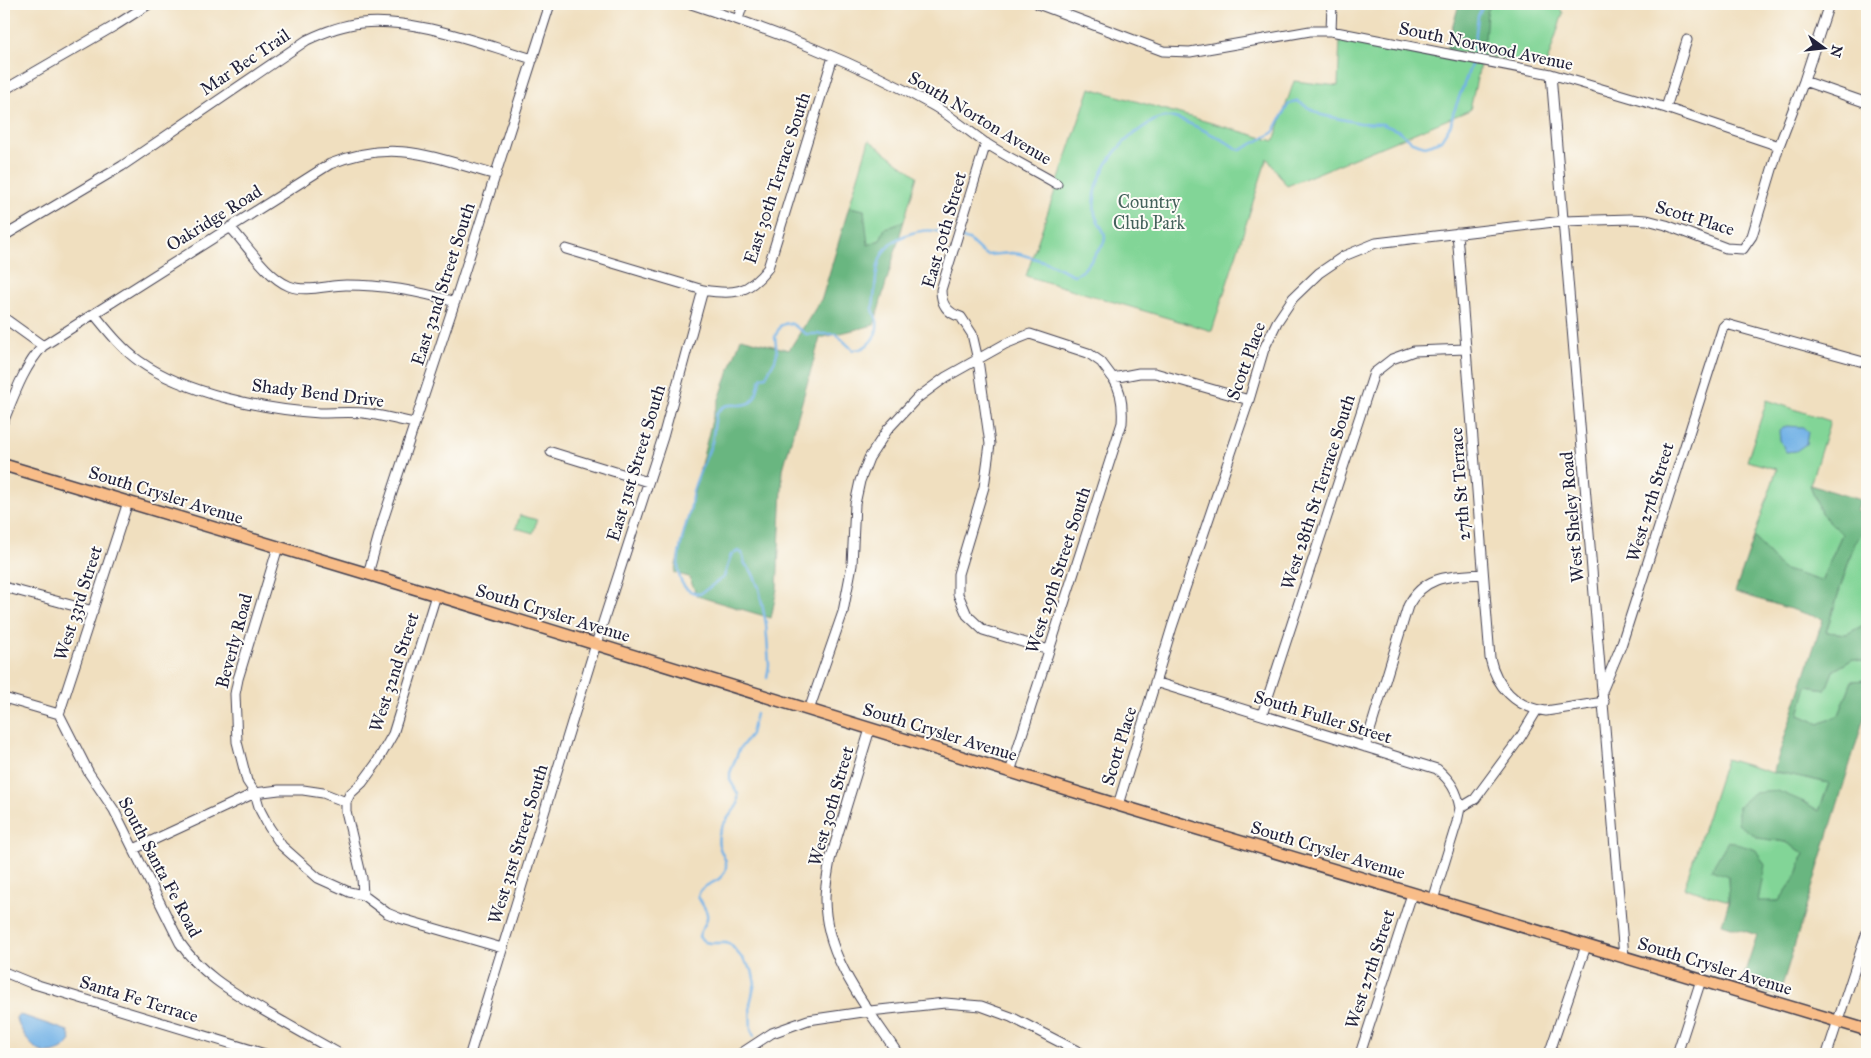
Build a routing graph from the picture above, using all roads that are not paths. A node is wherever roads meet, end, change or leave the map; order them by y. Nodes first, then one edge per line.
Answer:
1 (149, 4) edge
2 (550, 4) edge
3 (691, 4) edge
4 (743, 4) edge
5 (1038, 4) edge
6 (1332, 4) edge
7 (1829, 4) edge
8 (738, 19) junction
9 (1331, 31) junction
10 (1687, 40) dead end
11 (833, 57) junction
12 (533, 59) junction
13 (1550, 74) junction
14 (1804, 81) junction
15 (4, 90) edge
16 (1867, 103) edge
17 (1666, 108) junction
18 (986, 143) junction
19 (1779, 146) junction
20 (496, 175) junction
21 (1057, 184) dead end
22 (1563, 221) junction
23 (230, 226) junction
24 (1457, 233) junction
25 (4, 236) edge
26 (566, 249) dead end
27 (703, 290) junction
28 (455, 302) junction
29 (94, 314) junction
30 (4, 318) edge
31 (43, 346) junction
32 (1466, 349) junction
33 (978, 360) junction
34 (1867, 363) edge
35 (1113, 378) junction
36 (1249, 400) junction
37 (4, 420) edge
38 (415, 423) junction
39 (551, 452) dead end
40 (4, 465) edge
41 (648, 482) junction
42 (128, 502) junction
43 (278, 547) junction
44 (368, 574) junction
45 (1483, 574) junction
46 (4, 587) edge
47 (436, 595) junction
48 (93, 611) junction
49 (596, 644) junction
50 (1049, 650) junction
51 (1155, 682) junction
52 (1602, 689) junction
53 (4, 698) edge
54 (1604, 702) junction
55 (809, 710) junction
56 (1537, 710) junction
57 (59, 714) junction
58 (1262, 716) junction
59 (870, 729) junction
60 (1365, 747) junction
61 (1010, 772) junction
62 (255, 793) junction
63 (346, 802) junction
64 (1118, 805) junction
65 (1460, 808) junction
66 (134, 849) junction
67 (1412, 894) junction
68 (363, 895) junction
69 (1433, 900) junction
70 (1867, 932) edge
71 (1586, 946) junction
72 (502, 948) junction
73 (1624, 957) junction
74 (4, 972) edge
75 (1702, 980) junction
76 (870, 1011) junction
77 (1838, 1021) junction
78 (1867, 1030) edge
79 (265, 1054) edge
80 (340, 1054) edge
81 (470, 1054) edge
82 (740, 1054) edge
83 (898, 1054) edge
84 (1083, 1054) edge
85 (1360, 1054) edge
86 (1549, 1054) edge
87 (1677, 1054) edge
88 (1827, 1054) edge

1 - 15 street
2 - 12 street, East 32nd Street South
3 - 8 street, South Norton Avenue
4 - 8 street
5 - 9 street, South Norwood Avenue
6 - 9 street
7 - 14 street
8 - 11 street, South Norton Avenue
9 - 13 street, South Norwood Avenue
10 - 17 street
11 - 18 street, South Norton Avenue
11 - 27 street, East 30th Terrace South
12 - 20 street, East 32nd Street South
12 - 25 street, Mar Bec Trail
13 - 17 street, South Norwood Avenue
13 - 22 street, West Sheley Road
14 - 16 street
14 - 19 street
17 - 19 street, South Norwood Avenue
18 - 21 street, South Norton Avenue
18 - 33 street, East 30th Street
19 - 22 street, Scott Place
20 - 23 street, Oakridge Road
20 - 28 street, East 32nd Street South
22 - 24 street, Scott Place
22 - 52 street, West Sheley Road
23 - 28 street
23 - 29 street, Oakridge Road
24 - 32 street, 27th St Terrace
24 - 36 street, Scott Place
26 - 27 street, East 30th Terrace South
27 - 41 street, East 31st Street South
28 - 38 street, East 32nd Street South
29 - 31 street, Oakridge Road
29 - 38 street, Shady Bend Drive
30 - 31 street
31 - 37 street, Oakridge Road
32 - 45 street, 27th St Terrace
32 - 58 street, West 28th St Terrace South
33 - 35 street
33 - 50 street
33 - 55 street
34 - 52 street, West 27th Street
35 - 36 street
35 - 50 street, West 29th Street South
36 - 51 street, Scott Place
38 - 44 street, East 32nd Street South
39 - 41 street
40 - 42 main road, South Crysler Avenue
41 - 49 street, East 31st Street South
42 - 43 main road, South Crysler Avenue
42 - 48 street, West 33rd Street
43 - 44 main road, South Crysler Avenue
43 - 62 street, Beverly Road
44 - 47 main road, South Crysler Avenue
45 - 56 street, 27th St Terrace
45 - 60 street
46 - 48 street
47 - 49 main road, South Crysler Avenue
47 - 63 street, West 32nd Street
48 - 57 street, West 33rd Street
49 - 55 main road, South Crysler Avenue
49 - 72 street, West 31st Street South
50 - 61 street, West 29th Street South
51 - 58 street, South Fuller Street
51 - 64 street, Scott Place
52 - 54 street, West Sheley Road
53 - 57 street
54 - 56 street
54 - 73 street, West Sheley Road
55 - 59 main road, South Crysler Avenue
56 - 65 street
57 - 66 street, South Santa Fe Road
58 - 60 street, South Fuller Street
59 - 61 main road, South Crysler Avenue
59 - 76 street, West 30th Street
60 - 65 street, South Fuller Street
61 - 64 main road, South Crysler Avenue
62 - 63 street
62 - 66 street
62 - 68 street, Beverly Road
63 - 68 street
64 - 67 main road, South Crysler Avenue
65 - 69 street
66 - 80 street, South Santa Fe Road
67 - 69 main road, South Crysler Avenue
67 - 85 street, West 27th Street
68 - 72 street, Beverly Road
69 - 71 main road, South Crysler Avenue
70 - 77 street
71 - 73 main road, South Crysler Avenue
71 - 86 street
72 - 81 street, West 31st Street South
73 - 75 main road, South Crysler Avenue
74 - 79 street, Santa Fe Terrace
75 - 77 main road, South Crysler Avenue
75 - 87 street
76 - 82 street
76 - 83 street, West 30th Street
76 - 84 street
77 - 78 main road, South Crysler Avenue
77 - 88 street

